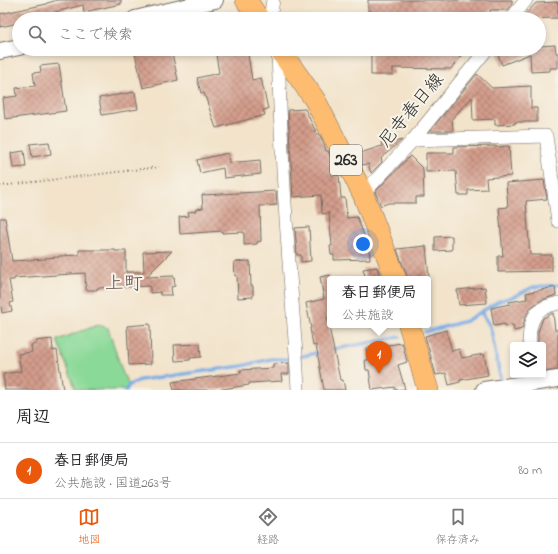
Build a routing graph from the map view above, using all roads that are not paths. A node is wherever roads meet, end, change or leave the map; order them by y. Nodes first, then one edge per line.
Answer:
1 (215, 0) edge
2 (246, 0) edge
3 (272, 0) edge
4 (526, 0) edge
5 (164, 12) edge
6 (254, 12) edge
7 (271, 12) edge
8 (517, 12) edge
9 (12, 48) edge
10 (0, 51) edge
11 (278, 56) edge
12 (283, 56) edge
13 (481, 56) edge
14 (413, 140) junction
15 (363, 194) junction
16 (558, 220) edge
17 (395, 276) edge
18 (558, 304) edge
19 (410, 328) edge
20 (530, 342) edge
21 (536, 379) edge
22 (558, 379) edge
23 (298, 390) edge
24 (428, 390) edge
25 (484, 390) edge

1 - 5 street
2 - 6 highway
3 - 7 street
4 - 8 street
9 - 10 street
11 - 23 street
12 - 15 highway, 263
13 - 14 street, 尼寺春日線
14 - 15 street, 尼寺春日線
14 - 16 street
15 - 17 highway, 263
18 - 20 street
19 - 24 highway
21 - 22 street
21 - 25 street

